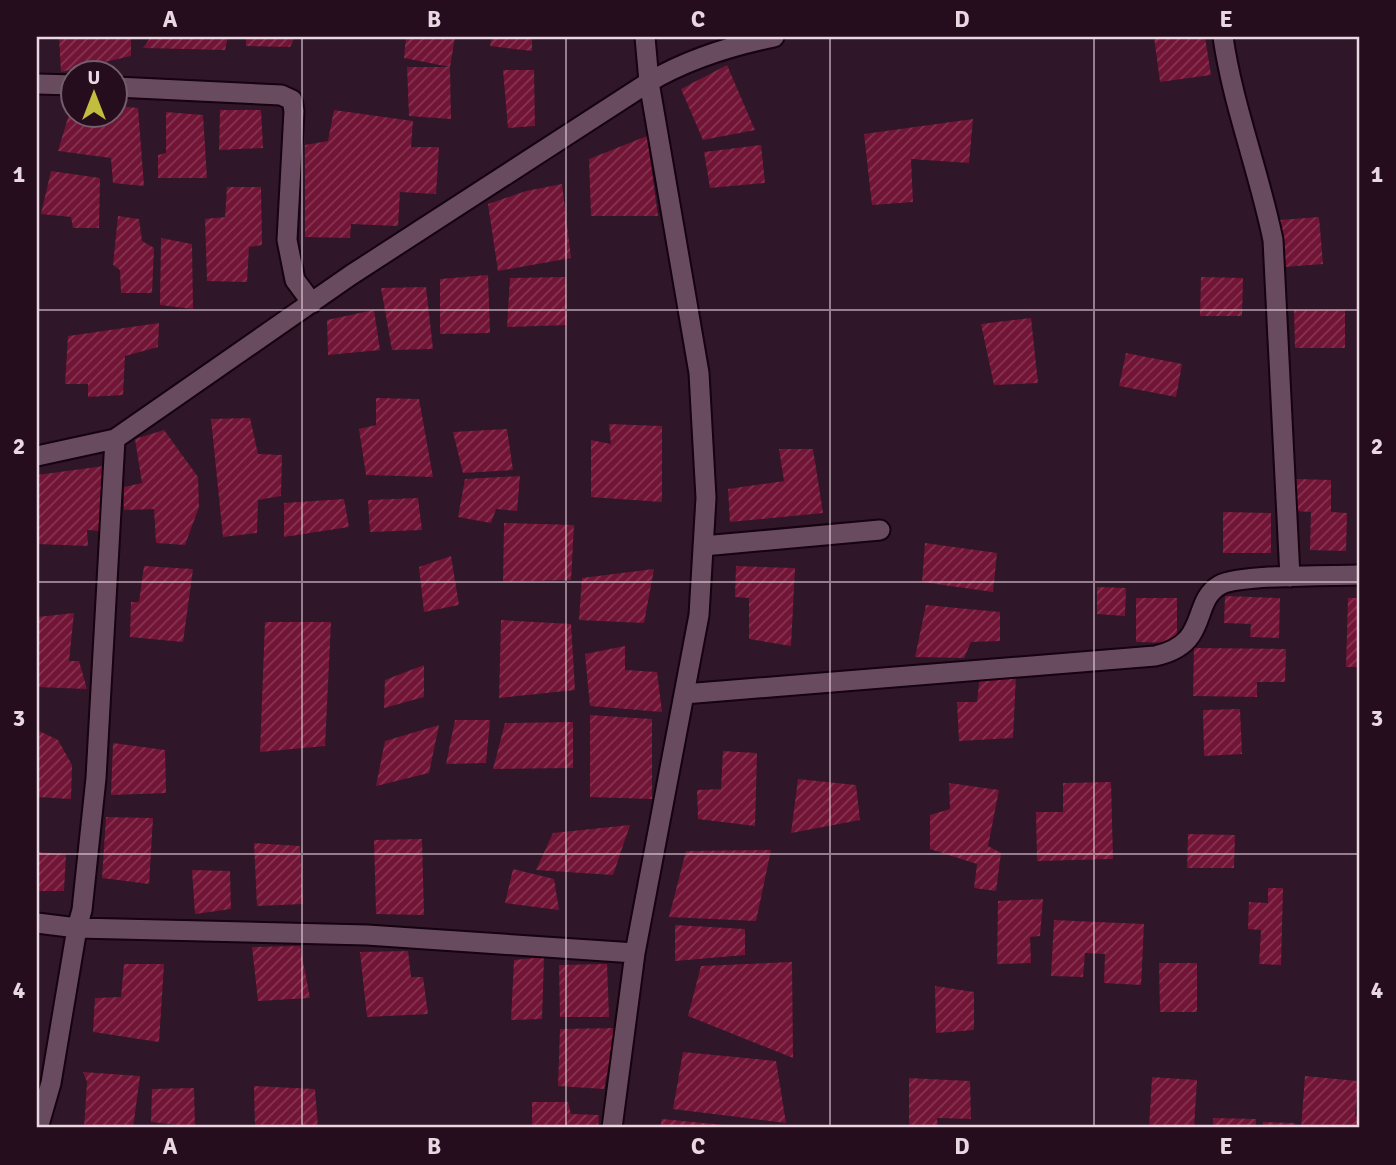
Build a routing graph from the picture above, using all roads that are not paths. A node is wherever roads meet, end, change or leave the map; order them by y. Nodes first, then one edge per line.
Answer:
1 (645, 37) edge
2 (774, 37) edge
3 (1223, 37) edge
4 (649, 82) junction
5 (37, 84) edge
6 (60, 85) edge
7 (130, 88) edge
8 (312, 303) junction
9 (115, 439) junction
10 (37, 456) edge
11 (880, 530) dead end
12 (703, 546) junction
13 (1359, 575) edge
14 (1290, 577) junction
15 (684, 694) junction
16 (37, 923) edge
17 (78, 928) junction
18 (635, 953) junction
19 (38, 1128) edge
20 (612, 1128) edge

1 - 4 street
2 - 4 street
3 - 14 street
4 - 8 street
4 - 12 street
5 - 6 street
7 - 8 street
8 - 9 street
9 - 10 street
9 - 17 street
11 - 12 street
12 - 15 street
13 - 14 street
14 - 15 street
15 - 18 street
16 - 17 street
17 - 18 street
17 - 19 street
18 - 20 street

